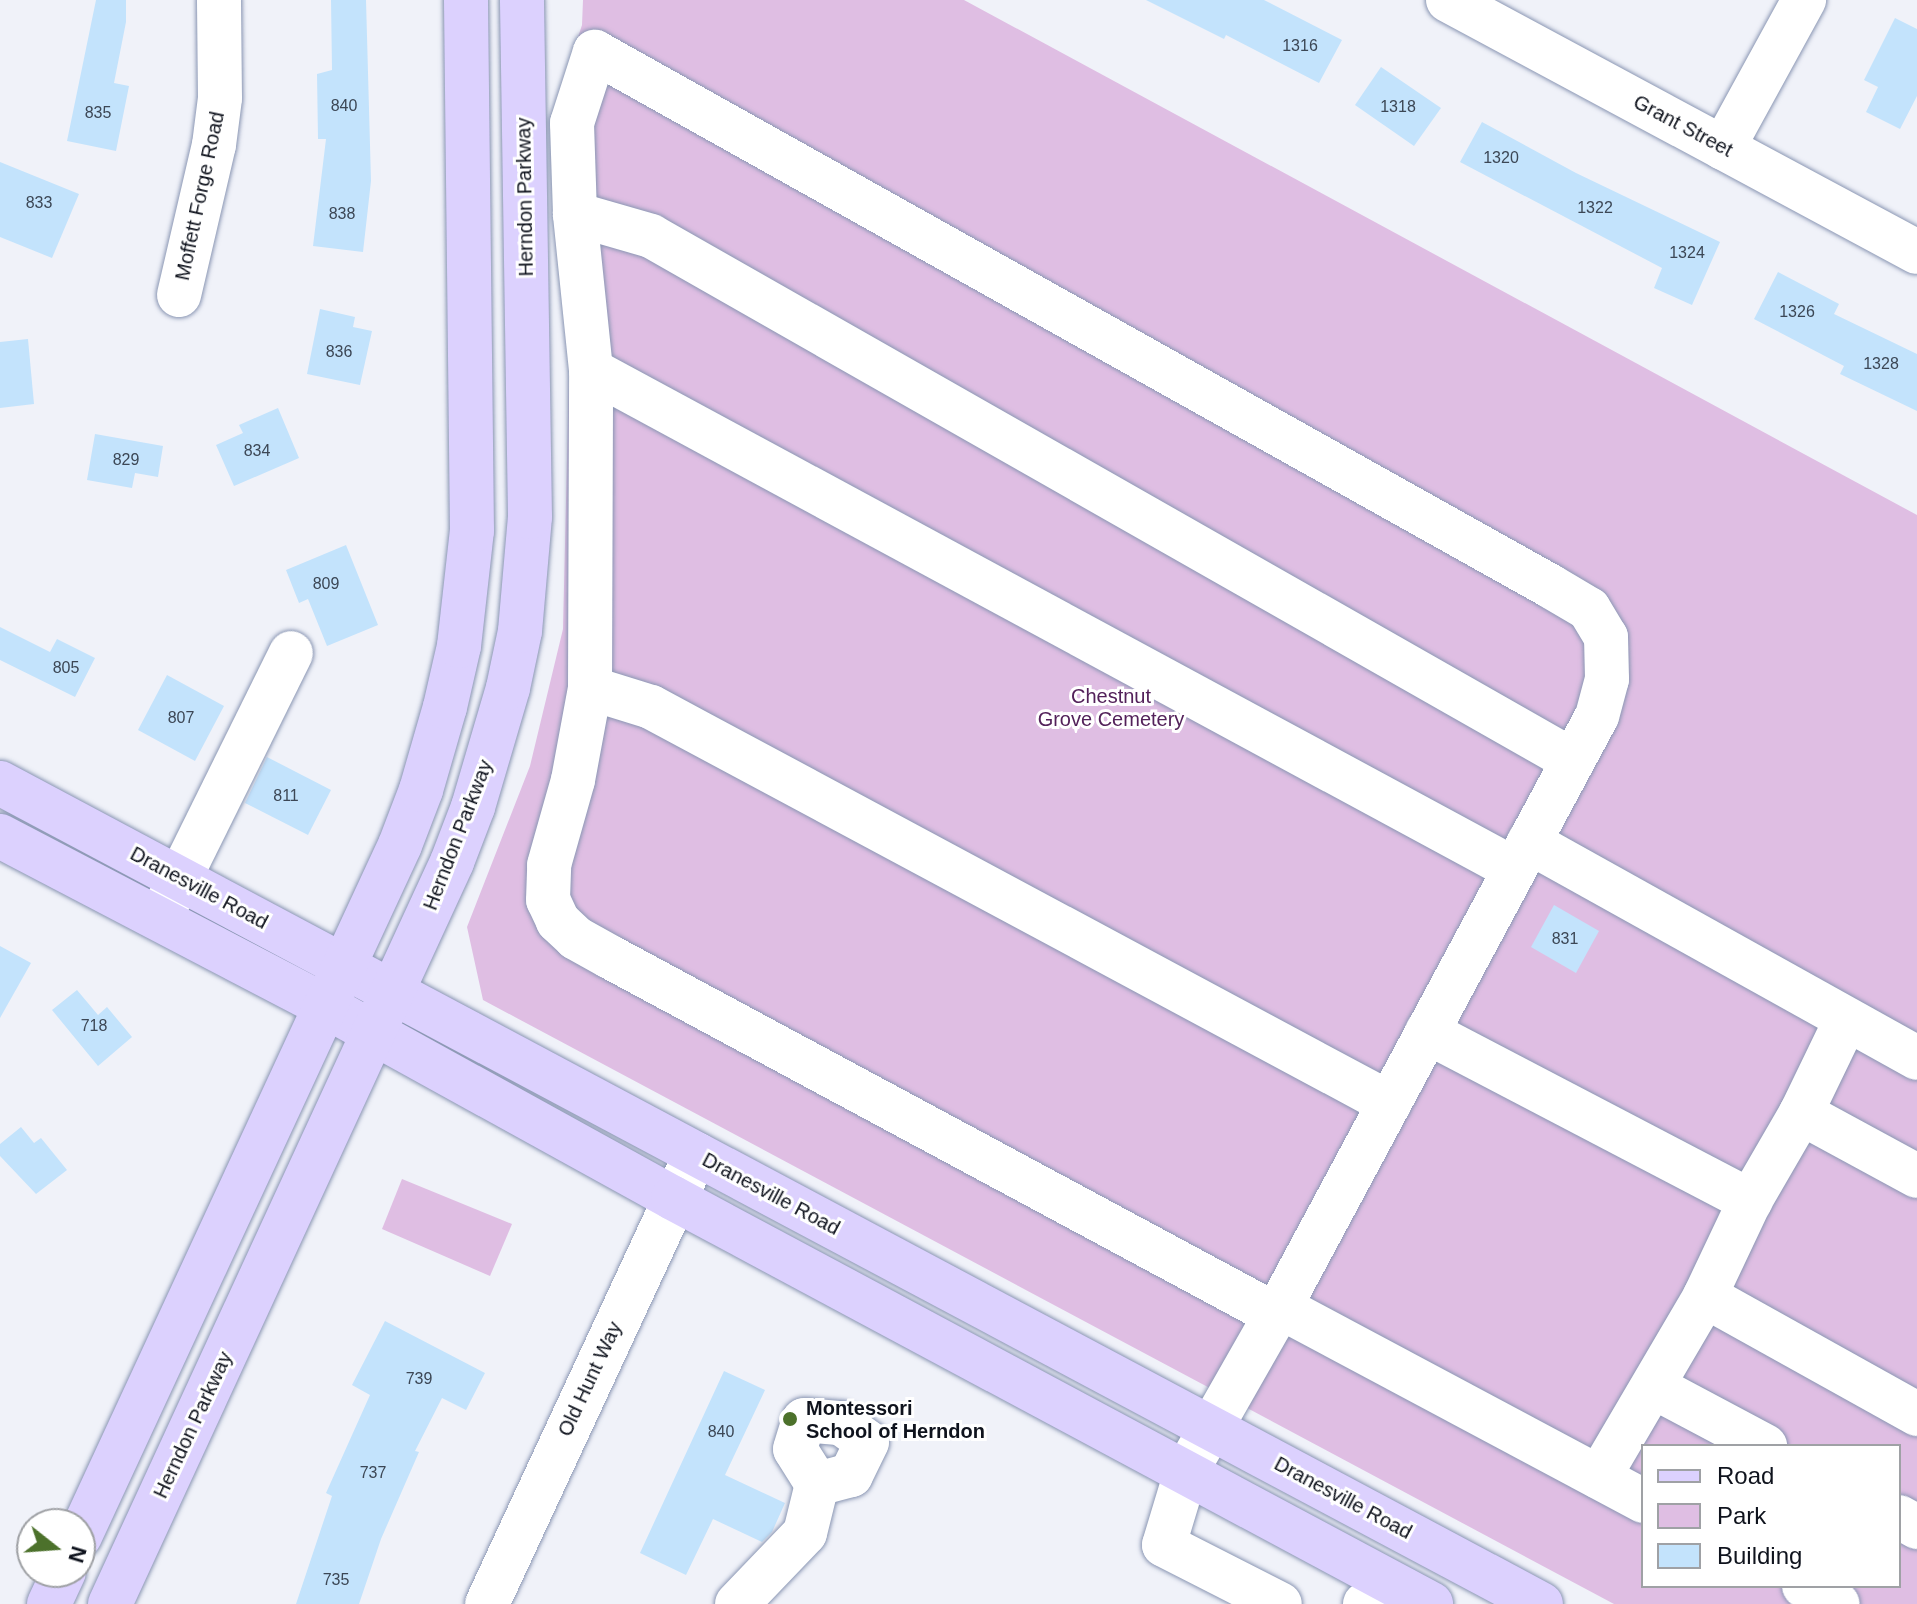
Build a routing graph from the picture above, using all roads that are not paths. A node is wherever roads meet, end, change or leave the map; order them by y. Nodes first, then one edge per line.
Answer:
1 (219, 0) edge
2 (466, 0) edge
3 (522, 0) edge
4 (1448, 0) edge
5 (1804, 0) edge
6 (1723, 148) junction
7 (575, 214) junction
8 (1917, 252) edge
9 (179, 295) dead end
10 (591, 370) junction
11 (291, 653) dead end
12 (590, 688) junction
13 (1572, 760) junction
14 (0, 783) edge
15 (0, 836) edge
16 (1522, 856) junction
17 (180, 878) junction
18 (159, 920) junction
19 (344, 965) junction
20 (393, 991) junction
21 (325, 1006) junction
22 (1846, 1020) junction
23 (1427, 1032) junction
24 (374, 1033) junction
25 (1917, 1058) edge
26 (1389, 1103) junction
27 (1801, 1113) junction
28 (696, 1154) junction
29 (1917, 1176) edge
30 (673, 1198) junction
31 (1750, 1201) junction
32 (1705, 1296) junction
33 (1278, 1311) junction
34 (1654, 1387) junction
35 (1917, 1414) edge
36 (1210, 1427) junction
37 (1761, 1444) edge
38 (1186, 1472) junction
39 (1599, 1477) junction
40 (817, 1484) dead end
41 (1641, 1500) edge
42 (93, 1508) edge
43 (1808, 1588) edge
44 (1256, 1598) edge
45 (1399, 1599) edge
46 (110, 1604) edge
47 (487, 1604) edge
48 (737, 1604) edge
49 (1541, 1604) edge
50 (1838, 1604) edge

1 - 9 street, Moffett Forge Road
2 - 19 main road
3 - 20 main road, Herndon Parkway
4 - 6 street, Grant Street
5 - 6 street
6 - 8 street, Grant Street
7 - 10 street
7 - 13 street
7 - 13 street
10 - 12 street
10 - 16 street
11 - 17 street
12 - 26 street
12 - 33 street
13 - 16 street
14 - 17 main road, Dranesville Road
15 - 18 main road
16 - 22 street
16 - 23 street
17 - 18 street
17 - 19 main road, Dranesville Road
18 - 21 main road
19 - 20 main road, Dranesville Road
19 - 21 main road
20 - 24 main road, Herndon Parkway
20 - 28 main road, Dranesville Road
21 - 24 main road
21 - 42 main road
22 - 25 street
22 - 27 street
23 - 26 street
23 - 31 street
24 - 30 main road
24 - 46 main road, Herndon Parkway
26 - 33 street
27 - 29 street
27 - 31 street
28 - 30 street, Old Hunt Way
28 - 36 main road, Dranesville Road
30 - 38 main road
30 - 47 street, Old Hunt Way
31 - 32 street
32 - 34 street
32 - 35 street
33 - 36 street
33 - 39 street
34 - 37 street
34 - 39 street
36 - 38 street
36 - 49 main road, Dranesville Road
38 - 44 street
38 - 45 main road
39 - 41 street
40 - 48 street
43 - 50 street

